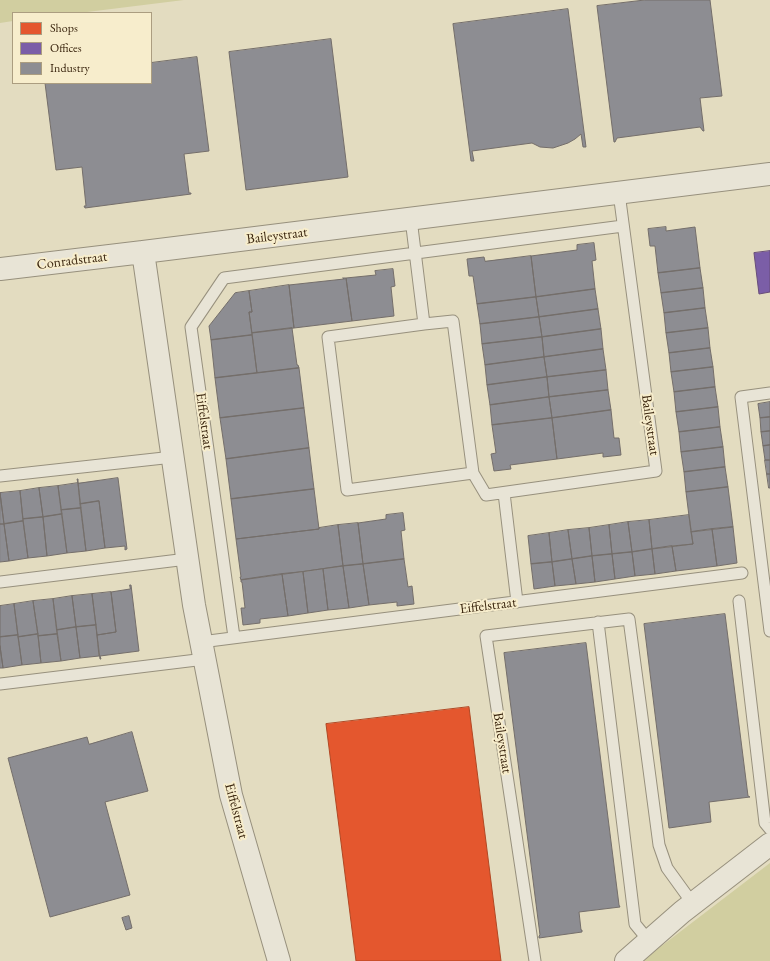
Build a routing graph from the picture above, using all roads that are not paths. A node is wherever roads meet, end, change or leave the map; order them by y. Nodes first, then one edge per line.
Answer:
1 (770, 174) edge
2 (619, 193) junction
3 (411, 219) junction
4 (624, 226) junction
5 (143, 252) junction
6 (416, 253) junction
7 (0, 269) edge
8 (424, 324) junction
9 (770, 393) edge
10 (173, 457) junction
11 (473, 473) junction
12 (0, 476) edge
13 (504, 493) junction
14 (187, 559) junction
15 (742, 574) dead end
16 (0, 582) edge
17 (739, 601) dead end
18 (517, 602) junction
19 (598, 622) junction
20 (770, 631) edge
21 (234, 638) junction
22 (203, 650) junction
23 (0, 684) edge
24 (770, 829) edge
25 (770, 844) edge
26 (693, 904) junction
27 (649, 941) junction
28 (279, 961) edge
29 (535, 961) edge
30 (626, 961) edge

1 - 2 street, Baileystraat
2 - 3 street, Baileystraat
2 - 4 lane, Baileystraat
3 - 5 street, Baileystraat
3 - 6 lane
4 - 6 lane
4 - 13 lane, Baileystraat
5 - 7 street, Conradstraat
5 - 10 street, Eiffelstraat
6 - 8 lane
6 - 21 lane, Eiffelstraat
8 - 11 lane, Baileystraat
8 - 11 lane
9 - 20 lane
10 - 12 lane
10 - 14 street, Eiffelstraat
11 - 13 lane, Baileystraat
13 - 18 lane
14 - 16 lane
14 - 22 street, Eiffelstraat
15 - 18 lane, Eiffelstraat
17 - 24 lane
18 - 21 lane, Eiffelstraat
19 - 26 lane, Baileystraat
19 - 27 lane
19 - 29 lane, Baileystraat
21 - 22 lane, Eiffelstraat
22 - 23 lane, Eiffelstraat
22 - 28 street, Eiffelstraat
25 - 26 street
26 - 27 street
27 - 30 street

